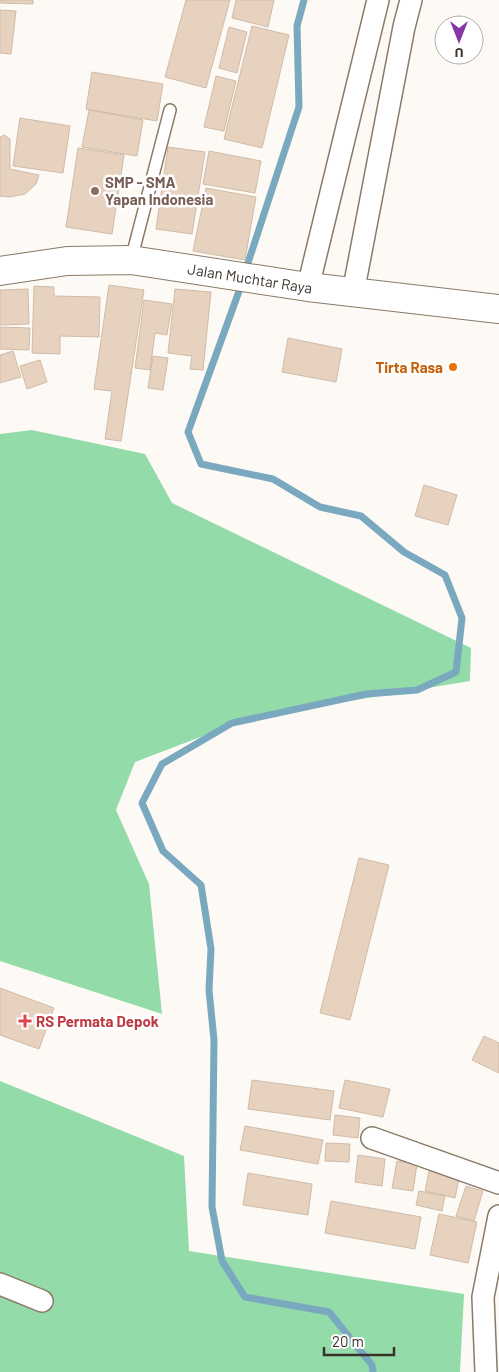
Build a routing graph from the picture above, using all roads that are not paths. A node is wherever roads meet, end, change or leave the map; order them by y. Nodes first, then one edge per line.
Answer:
1 (378, 0) edge
2 (412, 0) edge
3 (170, 110) dead end
4 (132, 260) junction
5 (0, 271) edge
6 (308, 287) junction
7 (353, 293) junction
8 (499, 309) edge
9 (372, 1138) dead end
10 (499, 1183) edge
11 (499, 1216) edge
12 (0, 1284) edge
13 (42, 1300) dead end
14 (486, 1372) edge

1 - 6 street
2 - 7 street
3 - 4 lane
4 - 5 highway, Jalan Muchtar Raya
4 - 6 highway, Jalan Muchtar Raya
6 - 7 highway, Jalan Muchtar Raya
7 - 8 highway, Jalan Muchtar Raya
9 - 10 street
11 - 14 street
12 - 13 street

